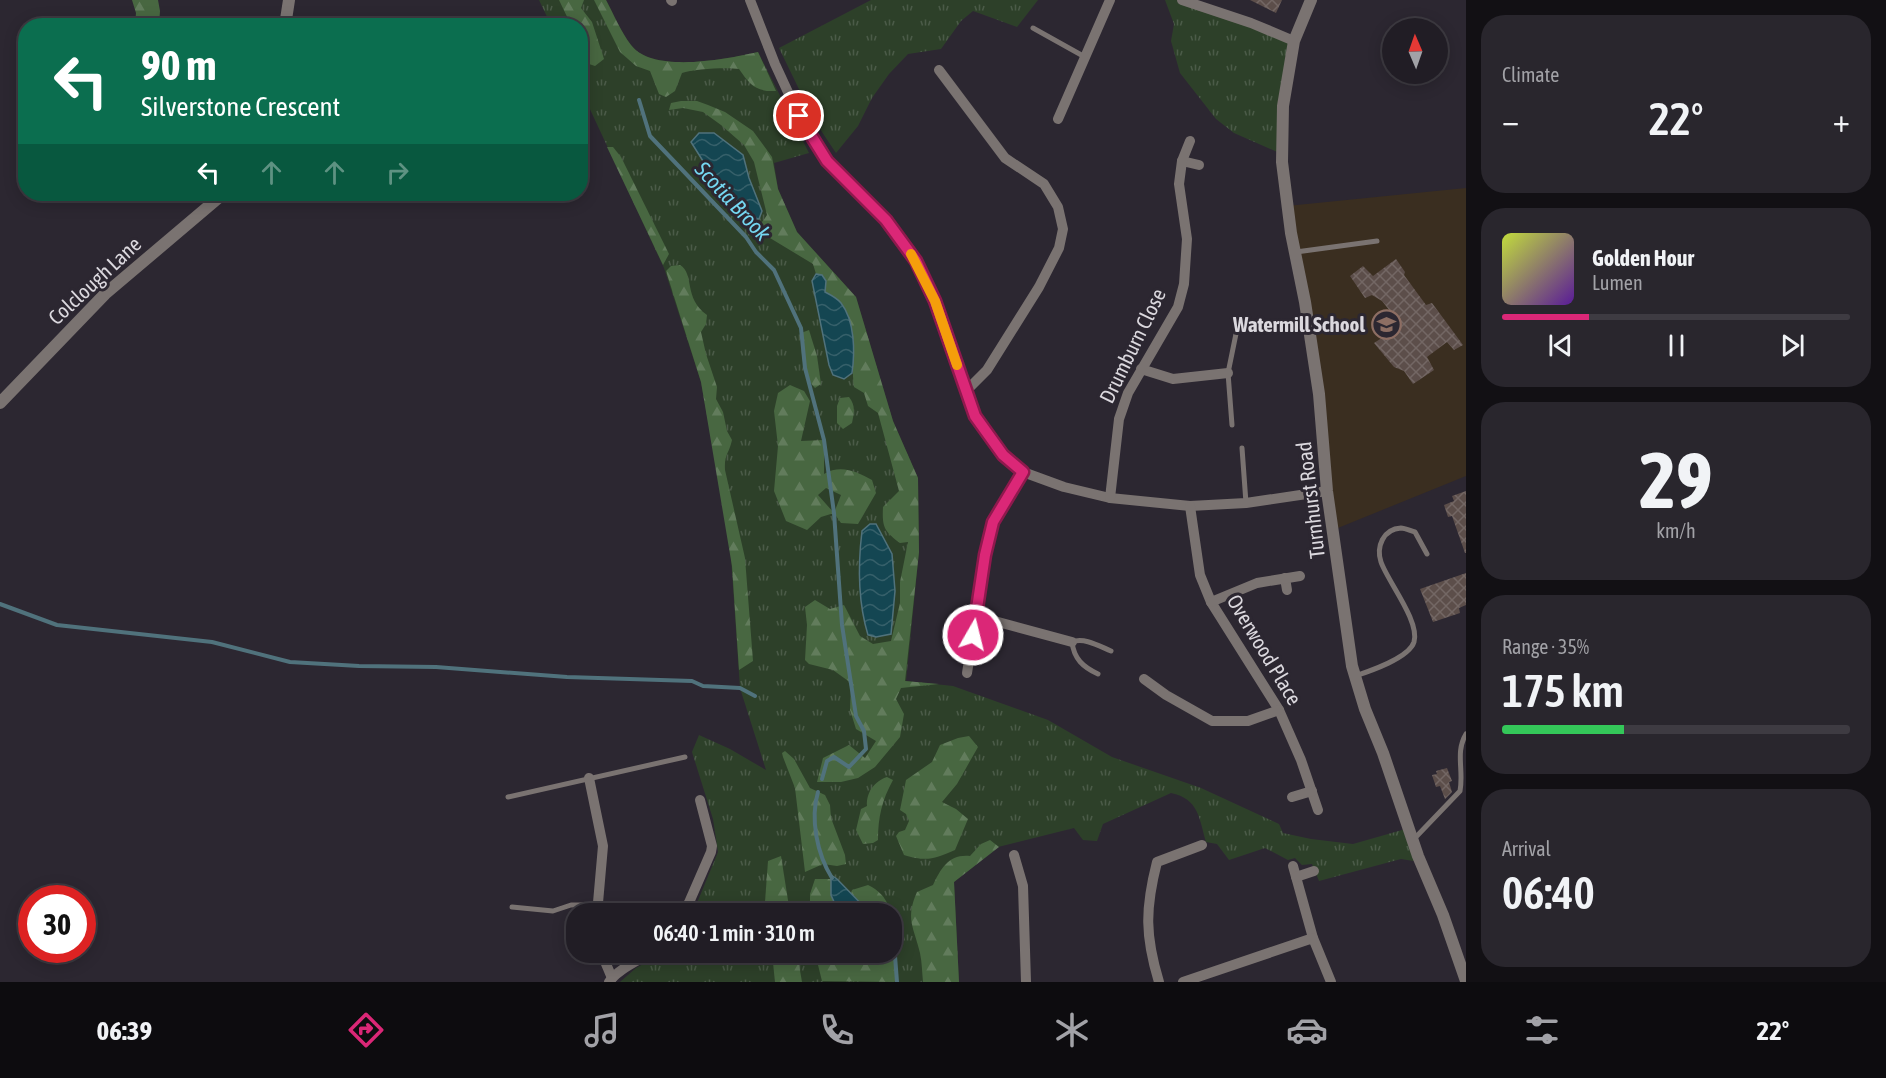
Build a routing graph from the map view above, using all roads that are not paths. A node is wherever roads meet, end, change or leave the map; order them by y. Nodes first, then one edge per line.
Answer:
1 (289, 0) edge
2 (750, 0) edge
3 (1110, 0) edge
4 (1184, 0) edge
5 (1311, 0) edge
6 (286, 18) edge
7 (1033, 28) dead end
8 (1294, 41) junction
9 (1085, 57) junction
10 (939, 70) dead end
11 (1058, 119) dead end
12 (1190, 141) dead end
13 (1182, 161) junction
14 (1199, 165) dead end
15 (215, 201) edge
16 (1377, 241) dead end
17 (1295, 252) junction
18 (1238, 324) dead end
19 (1141, 369) junction
20 (1228, 373) junction
21 (967, 390) junction
22 (0, 403) edge
23 (1233, 425) dead end
24 (1242, 448) dead end
25 (1023, 472) junction
26 (1327, 490) junction
27 (1110, 498) junction
28 (1246, 503) junction
29 (1190, 506) junction
30 (1427, 554) dead end
31 (1300, 576) dead end
32 (1285, 578) junction
33 (1287, 590) dead end
34 (1211, 602) junction
35 (976, 616) junction
36 (1072, 642) junction
37 (1111, 651) dead end
38 (967, 673) dead end
39 (1098, 675) dead end
40 (1355, 676) junction
41 (1144, 679) dead end
42 (1279, 711) junction
43 (1466, 734) edge
44 (685, 757) dead end
45 (589, 778) junction
46 (1311, 791) junction
47 (508, 797) dead end
48 (1292, 797) dead end
49 (700, 800) dead end
50 (1318, 810) dead end
51 (1413, 840) junction
52 (1202, 845) dead end
53 (1014, 855) dead end
54 (1293, 866) dead end
55 (1314, 871) dead end
56 (1296, 878) junction
57 (598, 903) edge
58 (689, 903) edge
59 (566, 907) edge
60 (512, 908) dead end
61 (1313, 938) junction
62 (605, 963) edge
63 (636, 963) edge
64 (1202, 979) edge
65 (611, 980) edge
66 (1466, 981) edge
67 (1026, 982) edge
68 (1159, 982) edge
69 (1183, 982) edge
70 (1330, 982) edge

1 - 6 street
2 - 21 street
3 - 9 street
4 - 8 street
5 - 8 street, Turnhurst Road
7 - 9 lane
8 - 17 street, Turnhurst Road
9 - 11 street
10 - 21 street
12 - 13 street, Drumburn Close
13 - 14 street
13 - 19 street, Drumburn Close
15 - 22 street, Colclough Lane
16 - 17 lane
17 - 26 street, Turnhurst Road
18 - 20 lane
19 - 20 street
19 - 27 street, Drumburn Close
20 - 23 lane
21 - 25 street
24 - 28 lane
25 - 27 street
25 - 35 street
26 - 28 street
26 - 40 street, Turnhurst Road
27 - 29 street
28 - 29 street
29 - 34 street, Overwood Place
30 - 40 lane
31 - 32 street
32 - 33 street
32 - 34 street
34 - 42 street, Overwood Place
35 - 36 street
35 - 38 street
36 - 37 lane
36 - 39 lane
40 - 51 street, Turnhurst Road
41 - 42 street
42 - 46 street, Overwood Place
43 - 51 lane
44 - 45 lane
45 - 47 lane
45 - 57 street
46 - 48 street
46 - 50 street, Overwood Place
49 - 58 street
51 - 66 street, Turnhurst Road
52 - 68 street
53 - 67 street
54 - 56 street
55 - 56 street
56 - 61 street
59 - 60 lane
61 - 64 street
61 - 70 street
62 - 65 street
63 - 65 street
64 - 69 street

